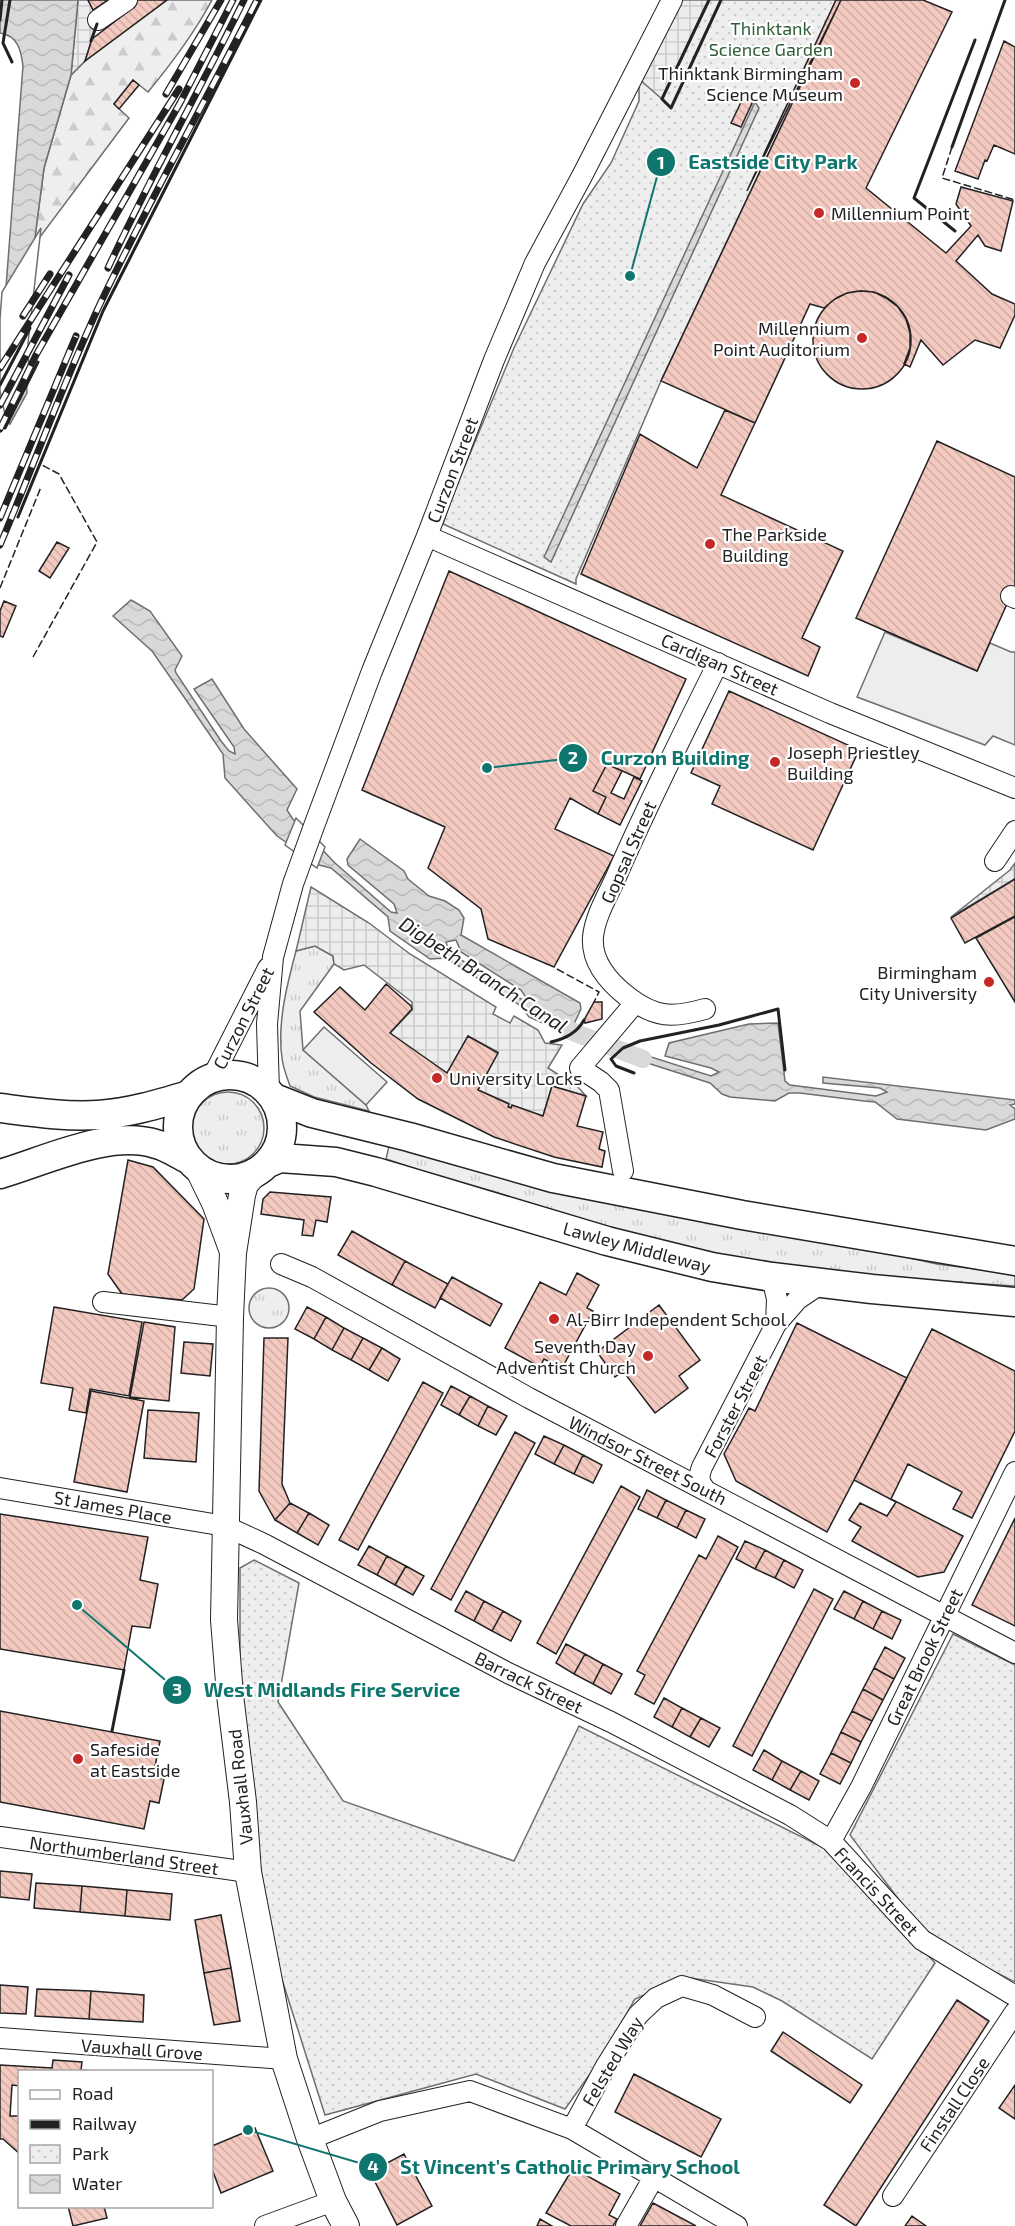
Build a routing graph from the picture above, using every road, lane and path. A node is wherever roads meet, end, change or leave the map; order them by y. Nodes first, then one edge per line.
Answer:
1 (127, 0) edge
2 (672, 0) edge
3 (98, 20) dead end
4 (427, 536) junction
5 (718, 663) junction
6 (1015, 788) edge
7 (1015, 831) edge
8 (995, 861) dead end
9 (273, 957) junction
10 (635, 1002) junction
11 (705, 1009) dead end
12 (212, 1078) junction
13 (189, 1095) junction
14 (271, 1095) junction
15 (0, 1108) edge
16 (194, 1164) junction
17 (261, 1168) junction
18 (623, 1171) dead end
19 (0, 1174) edge
20 (233, 1253) junction
21 (1015, 1261) edge
22 (282, 1264) dead end
23 (772, 1277) junction
24 (822, 1283) junction
25 (103, 1302) dead end
26 (1015, 1302) edge
27 (230, 1317) junction
28 (777, 1324) junction
29 (1015, 1472) edge
30 (0, 1488) edge
31 (704, 1488) junction
32 (225, 1526) junction
33 (943, 1617) junction
34 (1015, 1653) edge
35 (0, 1837) edge
36 (831, 1841) junction
37 (248, 1872) junction
38 (1015, 1996) edge
39 (1015, 2012) edge
40 (755, 2018) dead end
41 (0, 2038) edge
42 (284, 2059) junction
43 (572, 2129) junction
44 (310, 2139) junction
45 (654, 2177) junction
46 (893, 2196) dead end
47 (333, 2201) junction
48 (265, 2226) edge
49 (346, 2226) edge
50 (626, 2226) edge
51 (737, 2226) edge

1 - 3 street
2 - 4 street, Curzon Street
4 - 5 street, Cardigan Street
4 - 9 street, Curzon Street
5 - 6 street, Cardigan Street
5 - 10 street, Gopsal Street
7 - 8 street
9 - 12 street, Curzon Street
9 - 14 street, Curzon Street
10 - 11 street, Gopsal Street
10 - 18 street
12 - 13 highway
12 - 14 highway
13 - 15 highway
13 - 16 highway
14 - 17 highway
14 - 21 highway
16 - 17 highway
16 - 19 highway
16 - 20 main road, Vauxhall Road
17 - 20 main road, Vauxhall Road
17 - 23 highway, Lawley Middleway
20 - 27 main road, Vauxhall Road
22 - 31 street, Windsor Street South
23 - 24 highway, Lawley Middleway
23 - 28 street, Forster Street
24 - 26 highway, Lawley Middleway
24 - 28 street, Forster Street
25 - 27 street
27 - 32 main road, Vauxhall Road
28 - 31 street, Forster Street
29 - 33 street, Great Brook Street
30 - 32 street, St James Place
31 - 33 street, Windsor Street South
32 - 36 street, Barrack Street
32 - 37 main road, Vauxhall Road
33 - 34 street, Windsor Street South
33 - 36 street, Great Brook Street
35 - 37 street, Northumberland Street
36 - 38 street, Francis Street
37 - 42 main road, Vauxhall Road
39 - 46 street, Finstall Close
40 - 43 street, Felsted Way
41 - 42 street, Vauxhall Grove
42 - 44 main road, Vauxhall Road
43 - 44 street
43 - 45 street
44 - 47 main road, Vauxhall Road
45 - 50 street
45 - 51 street
47 - 48 street
47 - 49 main road, Vauxhall Road

